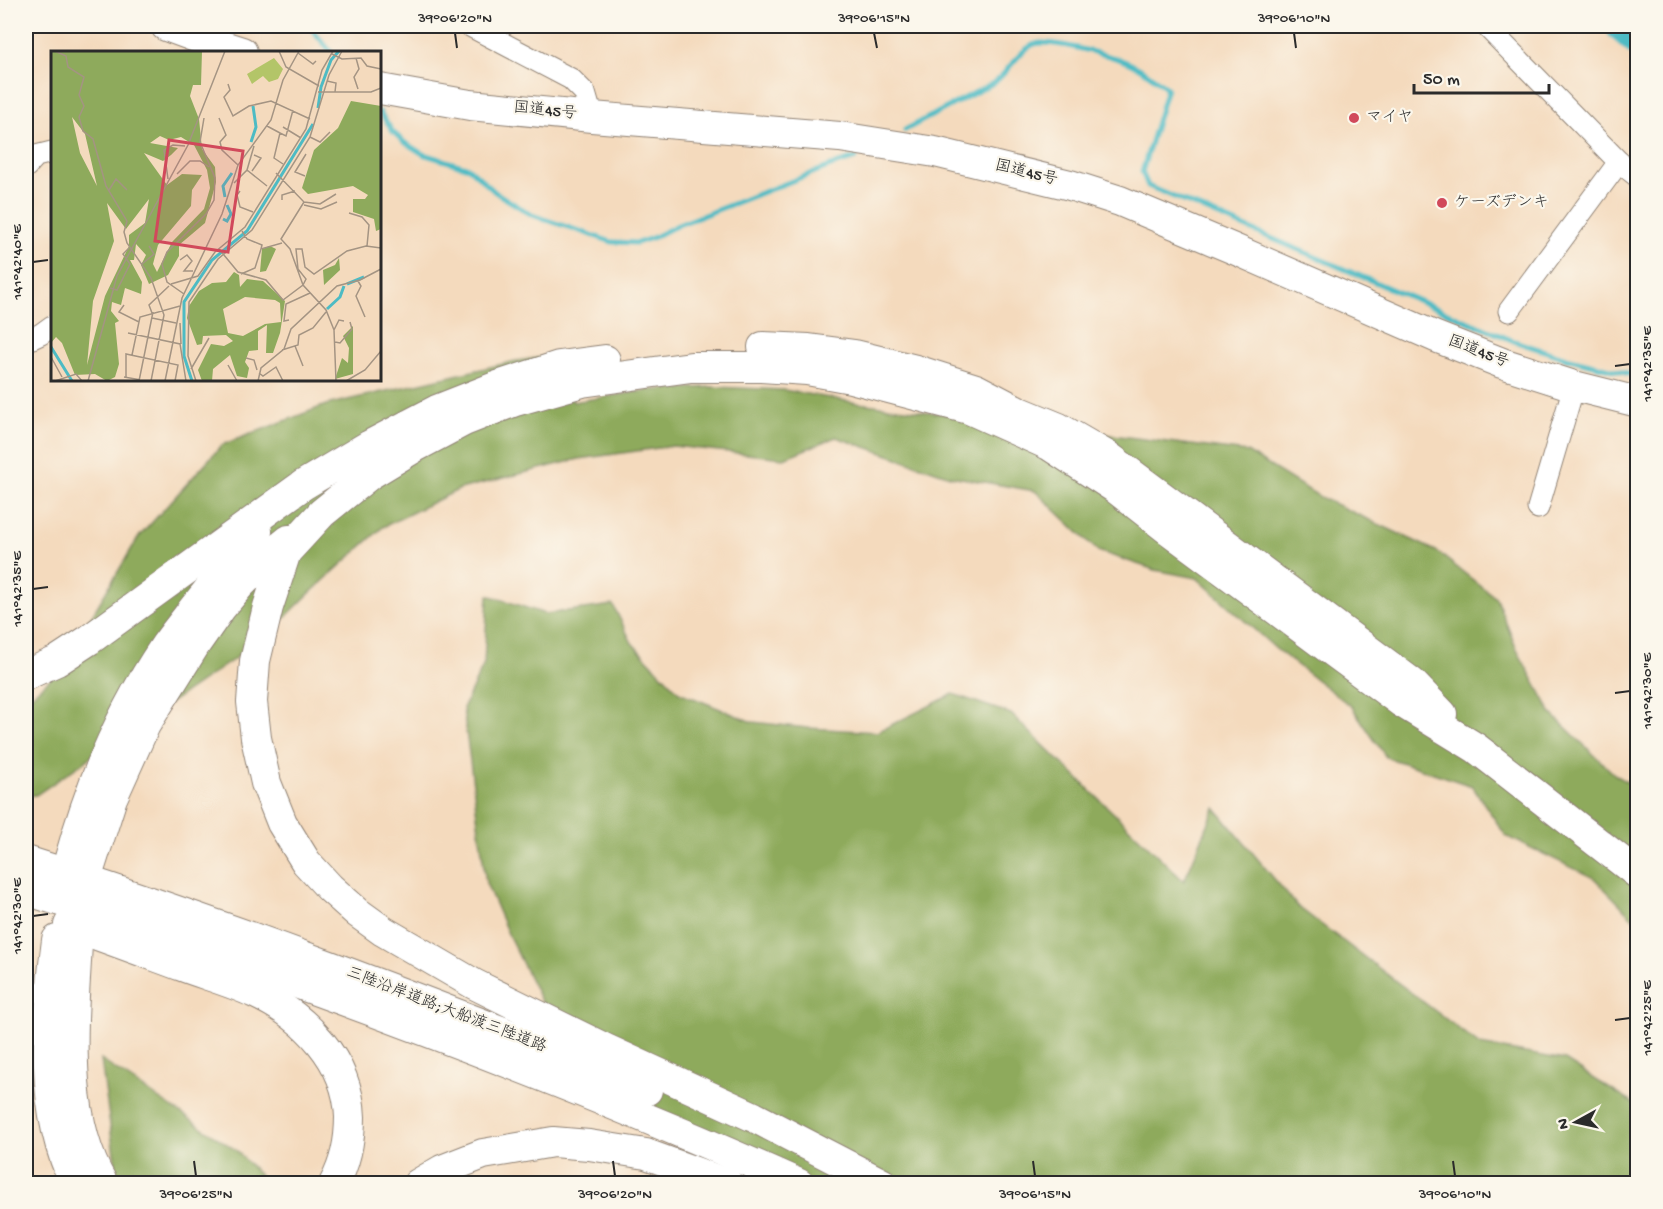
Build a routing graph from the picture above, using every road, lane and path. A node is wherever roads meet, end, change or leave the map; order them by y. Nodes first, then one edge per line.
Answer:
1 (166, 26) edge
2 (470, 26) edge
3 (1486, 26) edge
4 (233, 51) edge
5 (381, 89) edge
6 (592, 117) junction
7 (51, 152) edge
8 (26, 167) edge
9 (1631, 170) edge
10 (1509, 311) dead end
11 (51, 327) edge
12 (26, 341) edge
13 (1574, 386) junction
14 (1638, 402) edge
15 (303, 485) junction
16 (1538, 508) dead end
17 (322, 513) junction
18 (26, 675) edge
19 (1476, 748) junction
20 (26, 861) edge
21 (1638, 874) edge
22 (26, 890) edge
23 (26, 909) edge
24 (76, 1184) edge
25 (103, 1184) edge
26 (334, 1184) edge
27 (418, 1184) edge
28 (728, 1184) edge
29 (799, 1184) edge
30 (857, 1184) edge
31 (883, 1184) edge

1 - 4 highway
2 - 6 street
3 - 9 street
5 - 6 highway, 国道45号
6 - 13 highway, 国道45号
7 - 8 street
9 - 10 street
11 - 12 street
13 - 14 highway, 国道45号
13 - 16 street
15 - 17 highway
15 - 18 highway
15 - 19 highway
17 - 19 highway
17 - 31 highway
19 - 21 highway
20 - 30 highway, 三陸沿岸道路;大船渡三陸道路
22 - 29 highway, 三陸沿岸道路;大船渡三陸道路
23 - 26 highway
24 - 25 highway
27 - 28 highway

